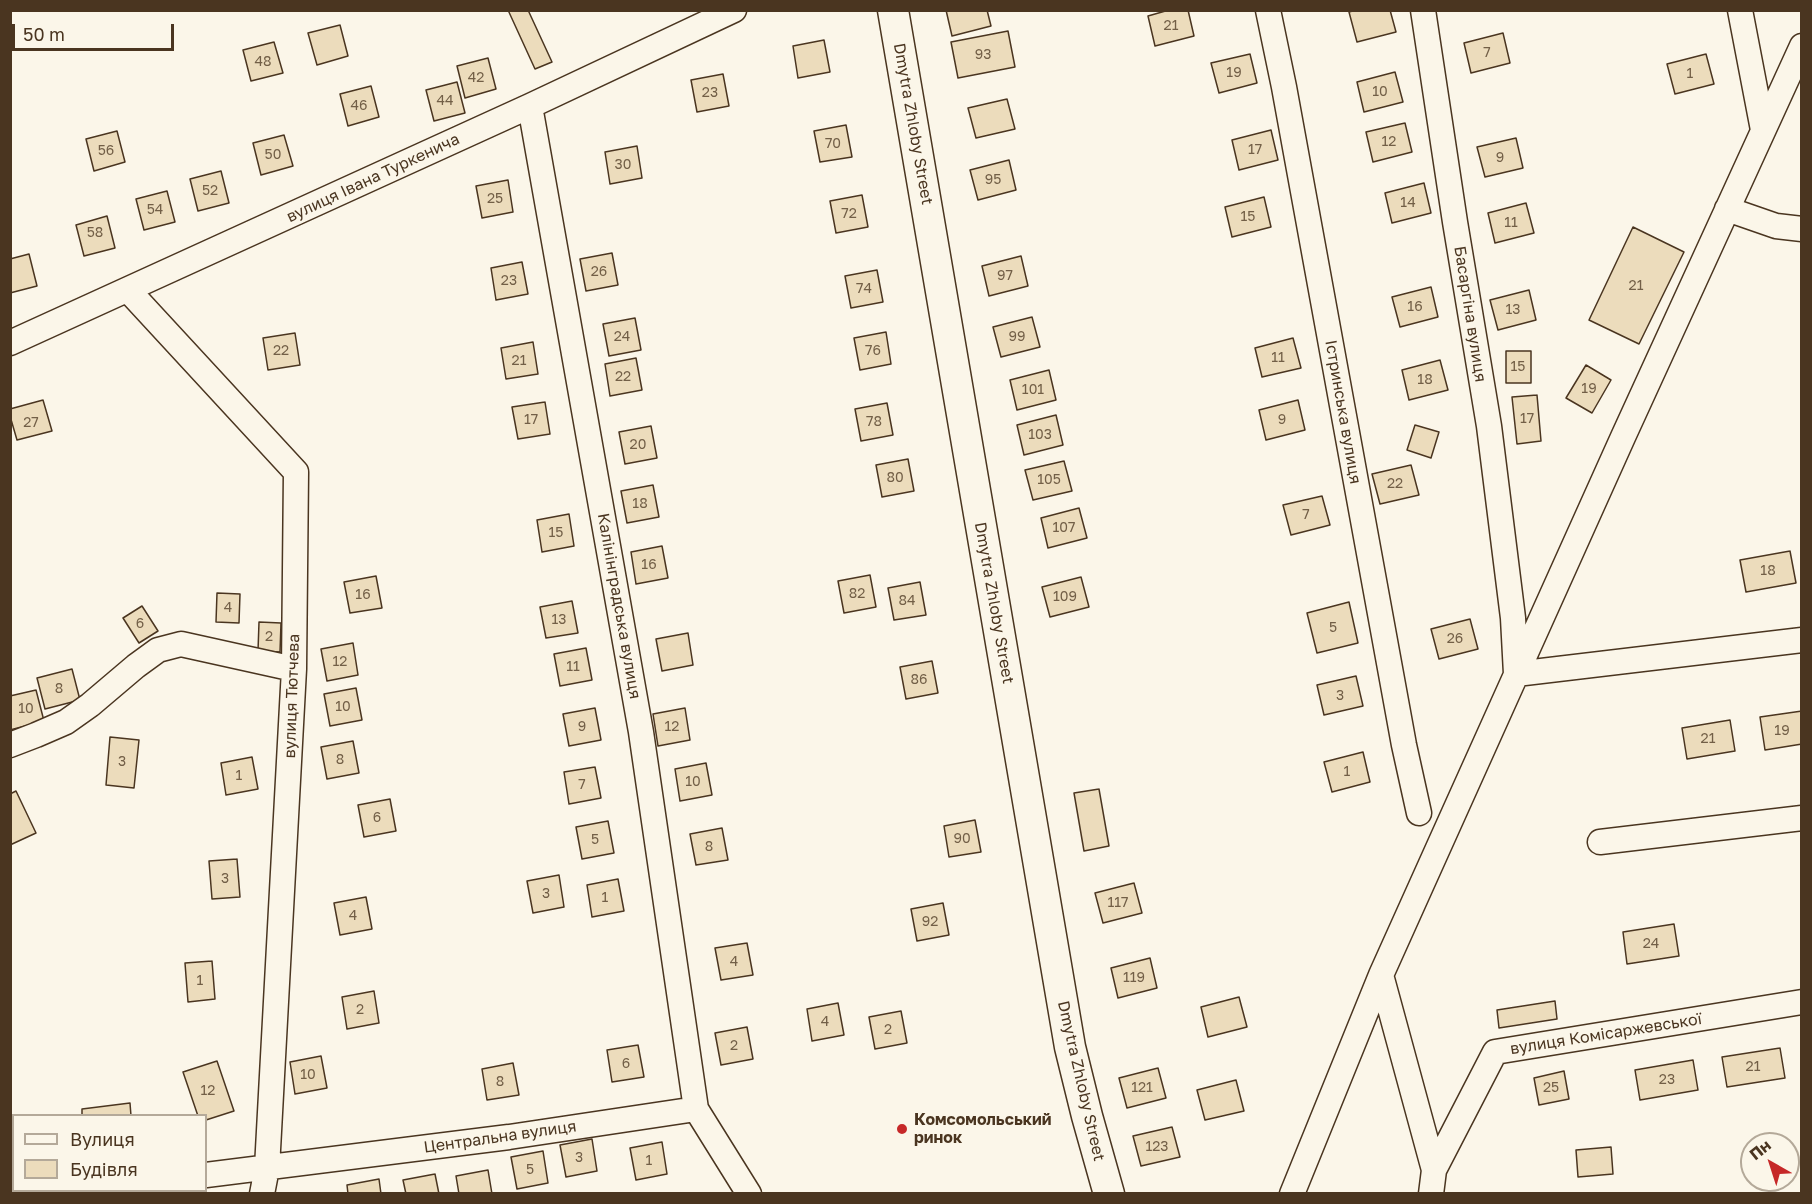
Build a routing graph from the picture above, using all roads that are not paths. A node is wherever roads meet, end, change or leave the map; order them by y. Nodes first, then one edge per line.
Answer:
1 (734, 10) edge
2 (893, 10) edge
3 (1268, 10) edge
4 (1423, 10) edge
5 (1740, 10) edge
6 (1802, 46) edge
7 (530, 106) junction
8 (1763, 130) junction
9 (1727, 209) junction
10 (1802, 229) edge
11 (128, 290) junction
12 (10, 343) edge
13 (1802, 640) edge
14 (294, 669) junction
15 (1516, 674) junction
16 (10, 744) edge
17 (1419, 813) dead end
18 (1802, 818) edge
19 (1599, 842) dead end
20 (1381, 975) junction
21 (1802, 1002) edge
22 (696, 1109) junction
23 (267, 1168) junction
24 (1434, 1170) junction
25 (207, 1175) edge
26 (62, 1192) edge
27 (1103, 1192) edge
28 (45, 1194) edge
29 (262, 1194) edge
30 (748, 1194) edge
31 (1292, 1194) edge
32 (1431, 1194) edge

1 - 7 street, вулиця Івана Туркенича
2 - 27 main road, Dmytra Zhloby Street
3 - 17 street, Істринська вулиця
4 - 15 street, Басаргіна вулиця
5 - 8 street
6 - 8 street
7 - 11 street, вулиця Івана Туркенича
7 - 22 street, Калінінградська вулиця
8 - 9 street
9 - 10 street
9 - 15 street
11 - 12 street, вулиця Івана Туркенича
11 - 14 street, вулиця Тютчева
13 - 15 street
14 - 16 street
14 - 23 street, вулиця Тютчева
15 - 20 street
18 - 19 street
20 - 24 street
20 - 31 street
21 - 24 street, вулиця Комісаржевської
22 - 23 street, Центральна вулиця
22 - 30 street
23 - 25 street, Центральна вулиця
23 - 29 street, вулиця Тютчева
24 - 32 street, вулиця Комісаржевської
26 - 28 street

